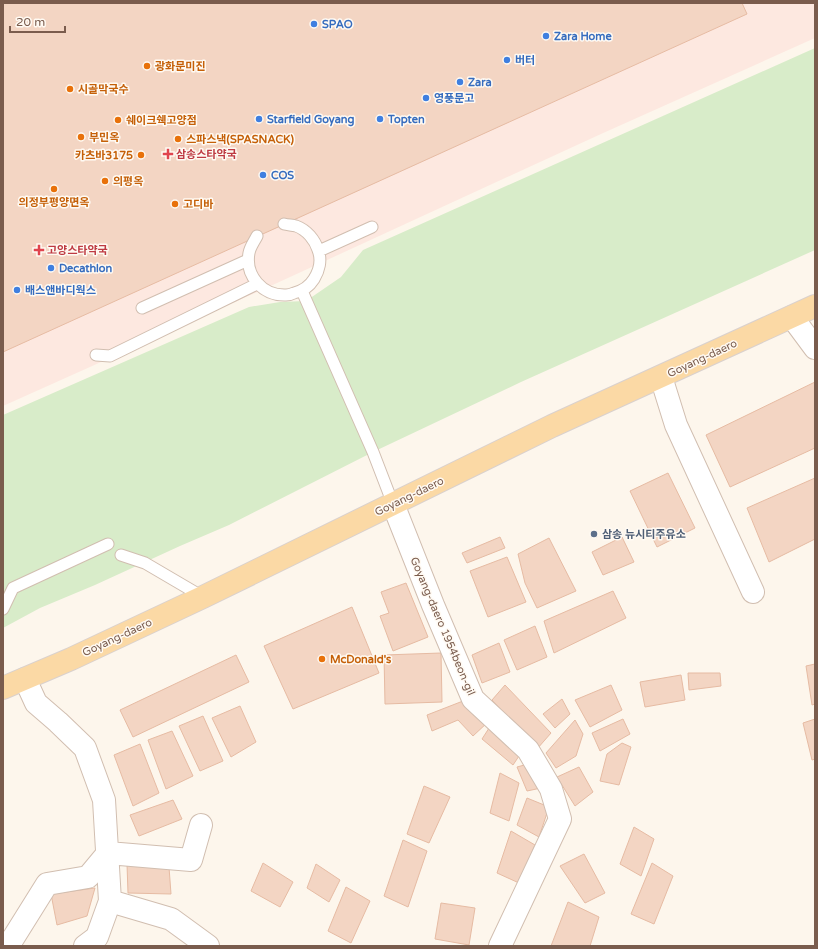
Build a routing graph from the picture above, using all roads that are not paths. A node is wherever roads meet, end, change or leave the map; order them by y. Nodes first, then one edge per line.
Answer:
1 (284, 224) dead end
2 (372, 228) dead end
3 (257, 236) dead end
4 (319, 252) junction
5 (248, 260) junction
6 (257, 284) junction
7 (302, 291) junction
8 (815, 306) edge
9 (142, 308) dead end
10 (792, 317) junction
11 (815, 348) edge
12 (96, 354) dead end
13 (661, 377) junction
14 (393, 504) junction
15 (108, 544) dead end
16 (121, 555) dead end
17 (753, 592) dead end
18 (203, 597) junction
19 (3, 609) edge
20 (25, 678) junction
21 (3, 688) edge
22 (201, 825) dead end
23 (108, 853) junction
24 (110, 901) junction
25 (3, 944) edge
26 (85, 946) edge
27 (208, 946) edge
28 (500, 946) edge

1 - 4 lane
2 - 4 lane
3 - 5 lane
4 - 7 lane
5 - 6 lane
5 - 9 lane
6 - 7 lane
6 - 12 lane
7 - 14 lane
8 - 10 main road, Goyang-daero
10 - 11 street
10 - 13 main road, Goyang-daero
13 - 14 main road, Goyang-daero
13 - 17 street
14 - 18 main road, Goyang-daero
14 - 28 street, Goyang-daero 1954beon-gil
15 - 19 lane
16 - 18 lane
18 - 20 main road, Goyang-daero
20 - 21 main road, Goyang-daero
20 - 23 street
22 - 23 street
23 - 24 street
23 - 25 street
24 - 26 street
24 - 27 street

